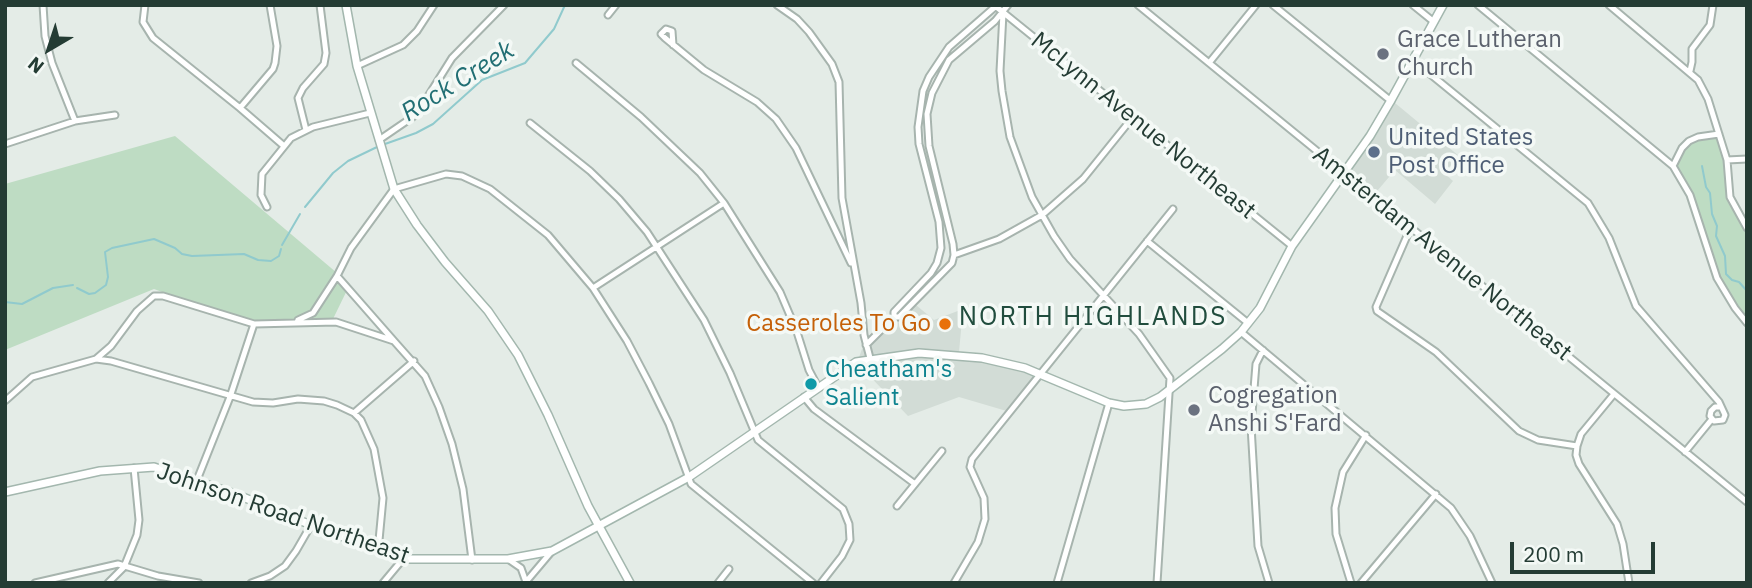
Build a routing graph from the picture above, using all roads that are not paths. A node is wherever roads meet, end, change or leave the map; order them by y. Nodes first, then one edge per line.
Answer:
1 (43, 5) edge
2 (145, 5) edge
3 (270, 5) edge
4 (320, 5) edge
5 (346, 5) edge
6 (434, 5) edge
7 (504, 5) edge
8 (616, 5) edge
9 (777, 5) edge
10 (1008, 5) edge
11 (1138, 5) edge
12 (1256, 5) edge
13 (1273, 5) edge
14 (1413, 5) edge
15 (1443, 5) edge
16 (1478, 5) edge
17 (1713, 5) edge
18 (995, 6) edge
19 (1611, 6) edge
20 (1003, 13) junction
21 (608, 15) dead end
22 (981, 21) junction
23 (1434, 22) junction
24 (985, 28) junction
25 (673, 45) dead end
26 (1413, 60) junction
27 (576, 63) dead end
28 (1209, 63) junction
29 (356, 66) junction
30 (1690, 71) junction
31 (927, 81) junction
32 (936, 85) junction
33 (1391, 101) junction
34 (240, 108) junction
35 (370, 113) junction
36 (115, 115) dead end
37 (1133, 117) junction
38 (75, 121) junction
39 (530, 123) dead end
40 (306, 130) junction
41 (1719, 134) junction
42 (379, 140) junction
43 (5, 145) edge
44 (284, 146) junction
45 (929, 146) junction
46 (920, 148) junction
47 (1747, 159) edge
48 (1727, 160) junction
49 (1673, 166) junction
50 (1344, 173) junction
51 (394, 189) junction
52 (724, 202) junction
53 (267, 207) dead end
54 (1172, 209) dead end
55 (1042, 215) junction
56 (1747, 228) edge
57 (1410, 229) junction
58 (951, 237) junction
59 (942, 239) junction
60 (1147, 241) junction
61 (657, 246) junction
62 (1293, 246) junction
63 (954, 255) junction
64 (933, 270) junction
65 (940, 275) junction
66 (337, 276) junction
67 (857, 279) junction
68 (593, 288) junction
69 (1103, 296) junction
70 (894, 317) junction
71 (292, 322) junction
72 (1248, 323) junction
73 (1747, 323) edge
74 (254, 324) junction
75 (1241, 332) junction
76 (394, 341) junction
77 (111, 345) junction
78 (866, 345) junction
79 (1263, 350) junction
80 (870, 358) junction
81 (96, 359) junction
82 (414, 361) junction
83 (120, 364) junction
84 (1040, 374) junction
85 (818, 387) junction
86 (1171, 389) junction
87 (1614, 394) junction
88 (230, 397) junction
89 (804, 397) junction
90 (5, 401) edge
91 (1109, 403) junction
92 (1721, 407) junction
93 (354, 413) junction
94 (1712, 419) junction
95 (756, 432) junction
96 (1366, 435) junction
97 (1577, 446) junction
98 (942, 452) dead end
99 (1685, 452) junction
100 (134, 468) junction
101 (689, 477) junction
102 (197, 480) junction
103 (915, 484) junction
104 (5, 492) edge
105 (1436, 494) junction
106 (1747, 502) edge
107 (897, 506) dead end
108 (311, 525) junction
109 (598, 525) junction
110 (583, 534) junction
111 (606, 539) junction
112 (378, 551) junction
113 (552, 551) junction
114 (403, 559) junction
115 (508, 559) junction
116 (472, 560) junction
117 (124, 567) junction
118 (729, 569) dead end
119 (58, 581) edge
120 (525, 582) edge
121 (35, 583) edge
122 (108, 583) edge
123 (199, 583) edge
124 (251, 583) edge
125 (383, 583) edge
126 (631, 583) edge
127 (718, 583) edge
128 (813, 583) edge
129 (821, 583) edge
130 (954, 583) edge
131 (1057, 583) edge
132 (1157, 583) edge
133 (1269, 583) edge
134 (1351, 583) edge
135 (1361, 583) edge
136 (1492, 583) edge
137 (1629, 583) edge

1 - 38 street
2 - 34 street
3 - 34 street
4 - 40 street
5 - 29 street
6 - 29 street
7 - 42 street
8 - 21 street
9 - 67 street
10 - 20 street
11 - 28 street, Amsterdam Avenue Northeast
12 - 28 street
13 - 33 street
14 - 23 street
15 - 23 street
16 - 49 street
17 - 30 street
18 - 20 street, McLynn Avenue Northeast
18 - 22 street
19 - 30 street
20 - 24 street
20 - 37 street, McLynn Avenue Northeast
20 - 55 street
22 - 24 street
22 - 31 street
23 - 26 street
24 - 32 street
25 - 67 street
26 - 33 street
26 - 92 street
27 - 52 street
28 - 50 street, Amsterdam Avenue Northeast
29 - 35 street
30 - 41 street
31 - 32 street
31 - 46 street
32 - 45 street
33 - 50 street
34 - 44 street
35 - 40 street
35 - 42 street
36 - 38 street
37 - 55 street
37 - 62 street, McLynn Avenue Northeast
38 - 43 street
39 - 61 street
40 - 44 street
41 - 48 street
41 - 49 street
42 - 51 street
44 - 53 street
45 - 46 street
45 - 58 street
46 - 59 street
47 - 48 street
48 - 56 street
49 - 73 street
50 - 57 street, Amsterdam Avenue Northeast
50 - 62 street
51 - 66 street
51 - 68 street
51 - 109 street
52 - 61 street
52 - 85 street
54 - 60 street
55 - 63 street
55 - 69 street
57 - 87 street, Amsterdam Avenue Northeast
57 - 97 street
58 - 59 street
58 - 63 street
59 - 64 street
60 - 69 street
60 - 72 street
61 - 68 street
61 - 95 street
62 - 72 street
63 - 65 street
64 - 65 street
64 - 70 street
65 - 70 street
66 - 71 street
66 - 76 street
67 - 78 street
68 - 101 street
69 - 84 street
69 - 86 street
70 - 78 street
71 - 74 street
71 - 76 street
72 - 75 street
74 - 77 street
74 - 88 street
75 - 79 street
75 - 86 street
76 - 82 street
77 - 81 street
77 - 83 street
78 - 80 street
79 - 96 street
79 - 133 street
80 - 84 street, Johnson Road Northeast
80 - 85 street, Johnson Road Northeast
81 - 83 street
81 - 90 street
82 - 93 street
82 - 116 street
83 - 88 street
84 - 91 street, Johnson Road Northeast
84 - 130 street
85 - 89 street, Johnson Road Northeast
86 - 91 street
86 - 132 street
87 - 97 street
87 - 99 street, Amsterdam Avenue Northeast
88 - 93 street
88 - 102 street
89 - 95 street, Johnson Road Northeast
89 - 103 street
91 - 131 street
92 - 94 street
92 - 94 street
93 - 112 street
94 - 99 street
95 - 101 street, Johnson Road Northeast
95 - 129 street
96 - 105 street
96 - 134 street
97 - 137 street
98 - 103 street
99 - 106 street, Amsterdam Avenue Northeast
100 - 102 street, Johnson Road Northeast
100 - 104 street, Johnson Road Northeast
100 - 117 street
101 - 109 street, Johnson Road Northeast
101 - 128 street
102 - 108 street, Johnson Road Northeast
103 - 107 street
105 - 135 street
105 - 136 street
108 - 112 street, Johnson Road Northeast
108 - 124 street
109 - 110 street, Johnson Road Northeast
109 - 111 street
110 - 111 street
110 - 113 street, Johnson Road Northeast
111 - 126 street
112 - 114 street, Johnson Road Northeast
113 - 115 street, Johnson Road Northeast
113 - 120 street
114 - 116 street, Johnson Road Northeast
114 - 125 street
115 - 116 street, Johnson Road Northeast
115 - 120 street
117 - 119 street
117 - 122 street
117 - 123 street
118 - 127 street
119 - 121 street

